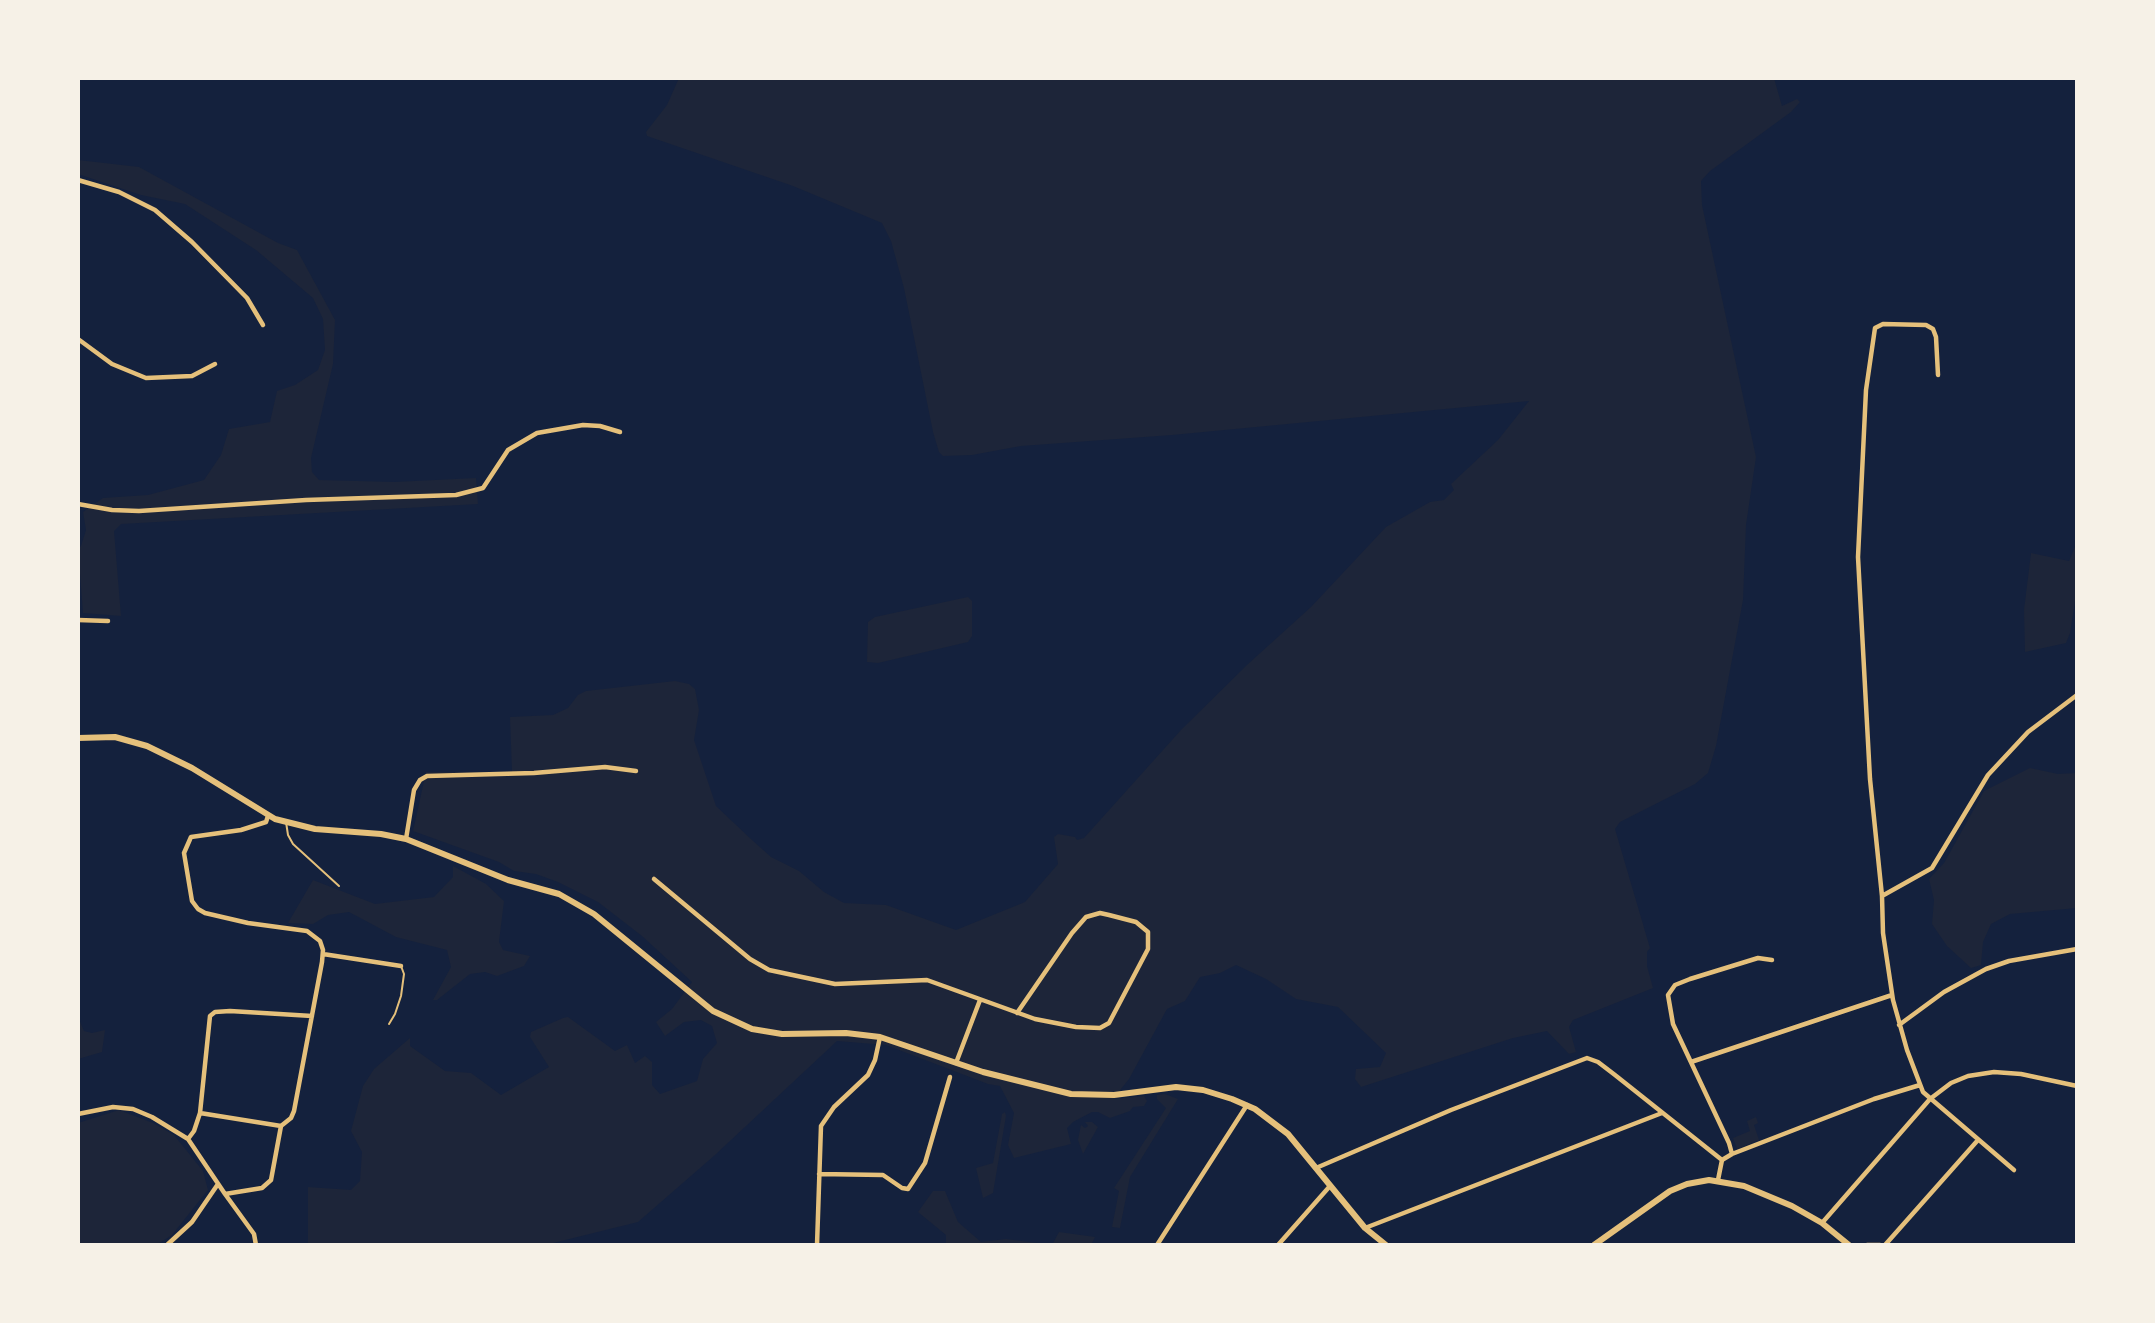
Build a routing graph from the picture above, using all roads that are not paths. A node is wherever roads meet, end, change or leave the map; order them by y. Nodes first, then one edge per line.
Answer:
1 (78, 180) edge
2 (263, 325) dead end
3 (78, 339) edge
4 (215, 364) dead end
5 (1938, 375) dead end
6 (620, 432) dead end
7 (78, 504) edge
8 (78, 620) edge
9 (108, 621) dead end
10 (2077, 695) edge
11 (78, 738) edge
12 (636, 771) dead end
13 (268, 816) junction
14 (286, 822) junction
15 (406, 839) junction
16 (654, 879) dead end
17 (339, 886) dead end
18 (1882, 896) junction
19 (2077, 949) edge
20 (323, 954) junction
21 (1772, 960) dead end
22 (401, 966) joint
23 (1892, 995) junction
24 (980, 1000) junction
25 (1017, 1013) junction
26 (312, 1016) junction
27 (389, 1024) dead end
28 (1899, 1024) junction
29 (880, 1036) junction
30 (1691, 1062) junction
31 (956, 1063) junction
32 (950, 1077) dead end
33 (1920, 1085) junction
34 (2077, 1086) edge
35 (1930, 1099) junction
36 (1248, 1106) junction
37 (200, 1113) junction
38 (1662, 1113) junction
39 (78, 1114) edge
40 (281, 1126) junction
41 (188, 1140) junction
42 (1978, 1140) junction
43 (1732, 1154) junction
44 (1722, 1160) junction
45 (1316, 1168) junction
46 (2014, 1170) dead end
47 (819, 1174) junction
48 (1718, 1180) junction
49 (218, 1184) junction
50 (1330, 1186) junction
51 (225, 1194) junction
52 (1822, 1223) junction
53 (1365, 1228) junction
54 (167, 1245) edge
55 (256, 1245) edge
56 (817, 1245) edge
57 (1157, 1245) edge
58 (1278, 1245) edge
59 (1386, 1245) edge
60 (1594, 1245) edge
61 (1849, 1245) edge
62 (1867, 1245) edge
63 (1880, 1245) edge
64 (1885, 1245) edge

1 - 2 street
3 - 4 street
5 - 18 street
6 - 7 street
8 - 9 street
10 - 18 street
11 - 13 main road
12 - 15 street
13 - 14 main road
13 - 20 street
14 - 15 main road
14 - 17 lane
15 - 29 main road
16 - 24 street
18 - 23 street
19 - 28 street
20 - 22 street
20 - 26 street
21 - 30 street
22 - 27 lane
23 - 28 street
23 - 30 street
24 - 25 street
24 - 31 street
25 - 25 street
26 - 37 street
26 - 40 street
28 - 33 street
29 - 31 main road
29 - 47 street
30 - 43 street
31 - 36 main road
32 - 47 street
33 - 35 street
33 - 43 street
34 - 35 street
35 - 42 street
35 - 52 street
36 - 45 main road
36 - 57 street
37 - 40 street
37 - 41 street
38 - 44 street
38 - 45 street
38 - 53 street
39 - 41 street
40 - 51 street
41 - 49 street
42 - 46 street
42 - 64 street
43 - 44 street
44 - 48 street
45 - 50 main road
47 - 56 street
48 - 52 main road
48 - 60 main road
49 - 51 street
49 - 54 street
50 - 53 main road
50 - 58 street
51 - 55 street
52 - 61 main road
53 - 59 main road
62 - 63 street

